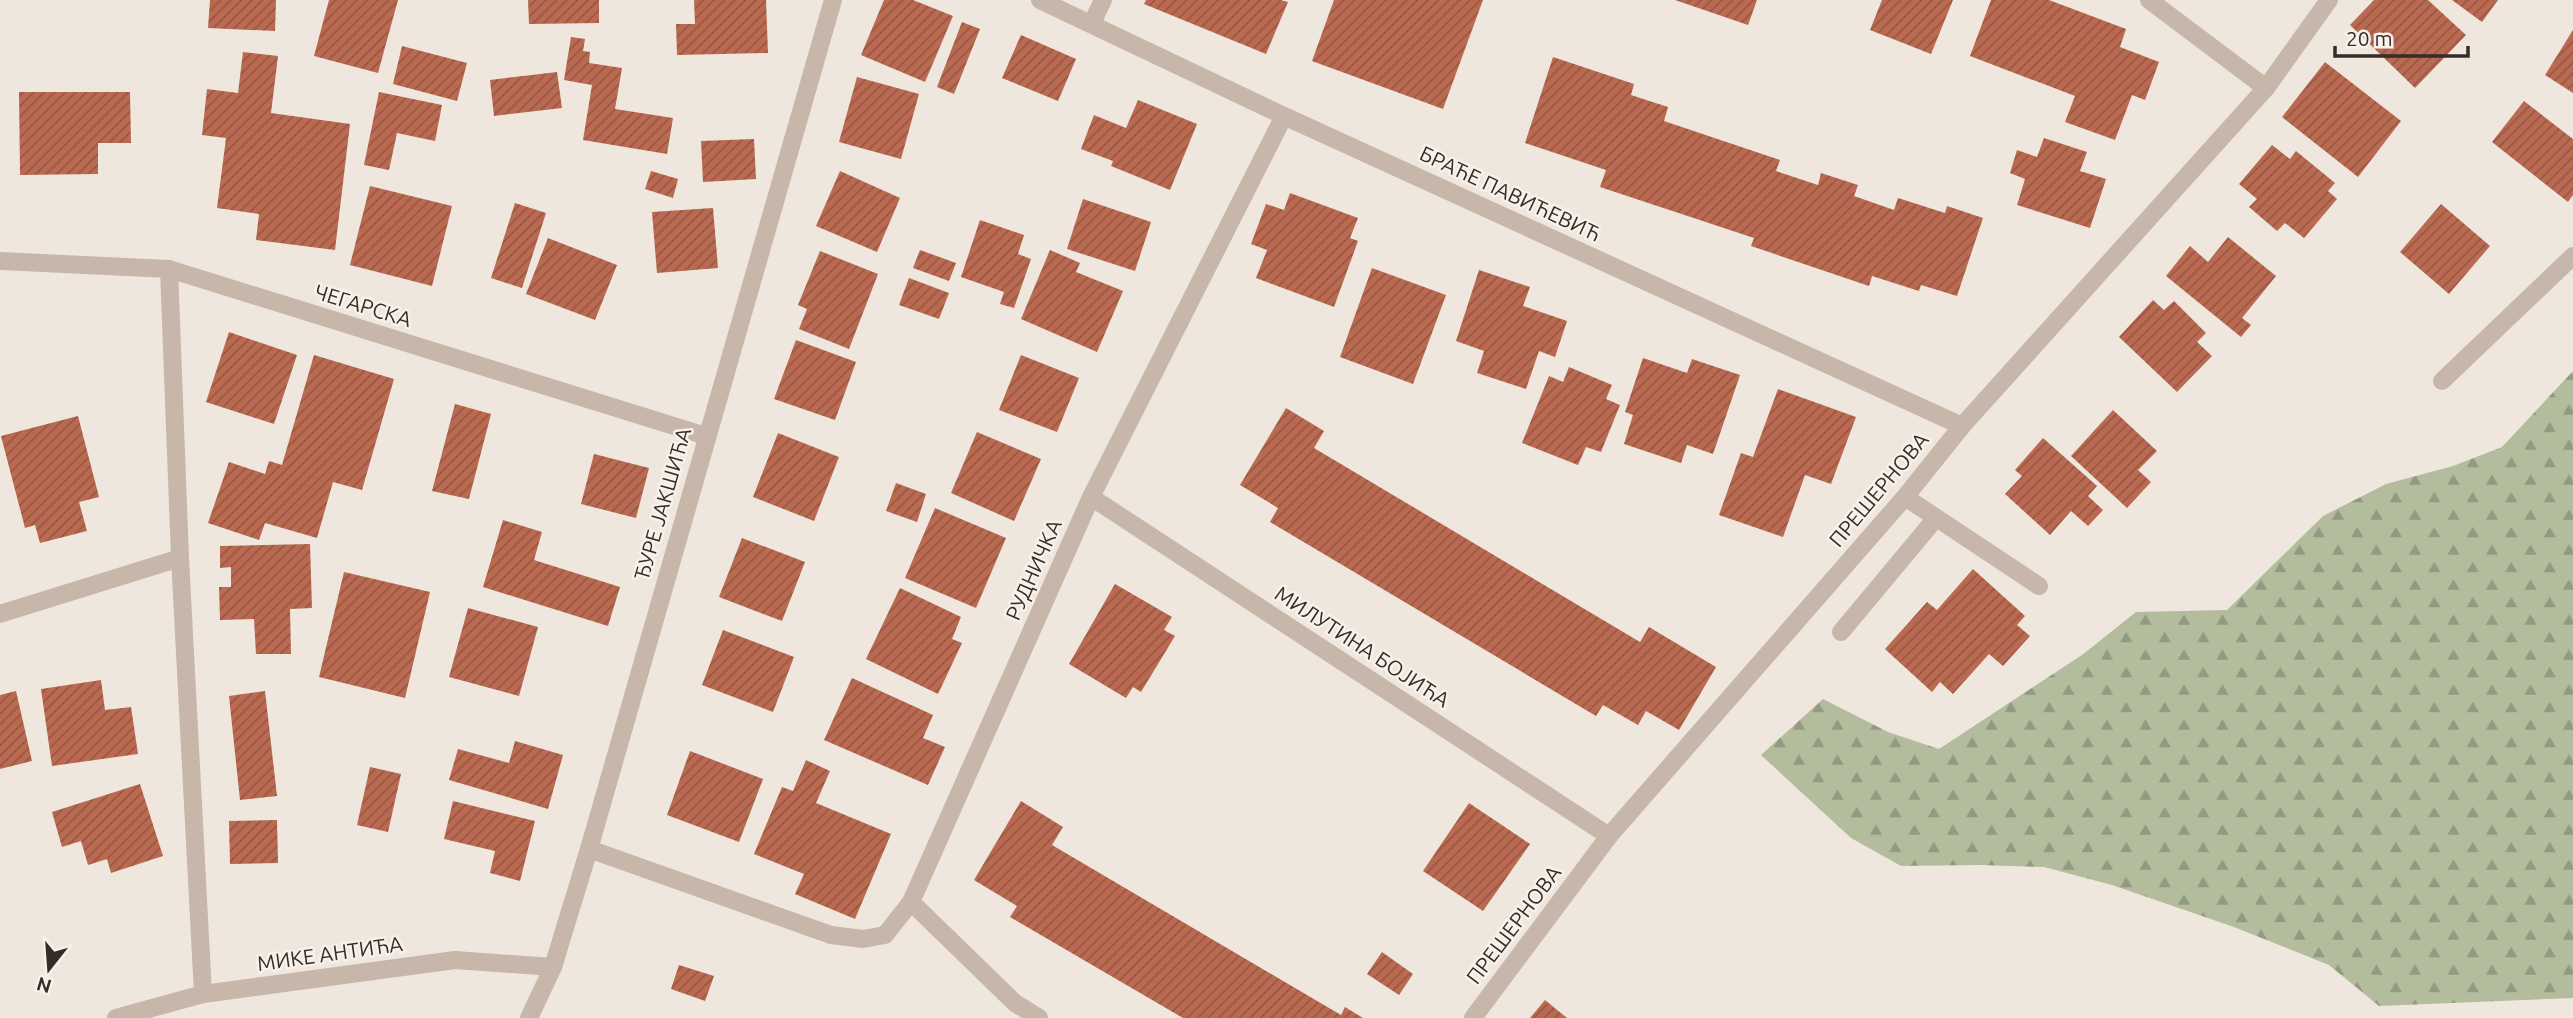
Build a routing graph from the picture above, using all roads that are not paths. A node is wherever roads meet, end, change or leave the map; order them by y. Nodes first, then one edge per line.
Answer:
1 (833, 0) edge
2 (1040, 0) edge
3 (1103, 0) edge
4 (2150, 0) edge
5 (2329, 0) edge
6 (1092, 23) junction
7 (2266, 88) junction
8 (1284, 116) junction
9 (2573, 256) edge
10 (0, 261) edge
11 (169, 269) junction
12 (2442, 382) dead end
13 (1962, 426) junction
14 (706, 436) junction
15 (1091, 496) junction
16 (1905, 497) junction
17 (1936, 518) junction
18 (180, 558) junction
19 (2039, 586) dead end
20 (0, 614) edge
21 (1841, 632) dead end
22 (1609, 836) junction
23 (589, 849) junction
24 (911, 902) junction
25 (553, 967) junction
26 (202, 994) junction
27 (1010, 1010) edge
28 (116, 1018) edge
29 (529, 1018) edge
30 (1039, 1018) edge
31 (1473, 1018) edge

1 - 14 street, ЂУРЕ ЈАКШИЋА
2 - 6 street, БРАЋЕ ПАВИЋЕВИЋ
3 - 6 street
4 - 7 street
5 - 7 street, ПРЕШЕРНОВА
6 - 8 street, БРАЋЕ ПАВИЋЕВИЋ
7 - 13 street, ПРЕШЕРНОВА
8 - 13 street, БРАЋЕ ПАВИЋЕВИЋ
8 - 15 street, РУДНИЧКА
9 - 12 street
10 - 11 street, ЧЕГАРСКА
11 - 14 street, ЧЕГАРСКА
11 - 18 street
13 - 16 street, ПРЕШЕРНОВА
14 - 23 street, ЂУРЕ ЈАКШИЋА
15 - 22 street, МИЛУТИНА БОЈИЋА
15 - 24 street, РУДНИЧКА
16 - 17 street
16 - 22 street, ПРЕШЕРНОВА
17 - 19 street
17 - 21 street
18 - 20 street
18 - 26 street
22 - 31 street, ПРЕШЕРНОВА
23 - 24 street, РУДНИЧКА
23 - 25 street, ЂУРЕ ЈАКШИЋА
24 - 27 street
25 - 26 street, МИКЕ АНТИЋА
25 - 29 street, ЂУРЕ ЈАКШИЋА
26 - 28 street, МИКЕ АНТИЋА
27 - 30 street

